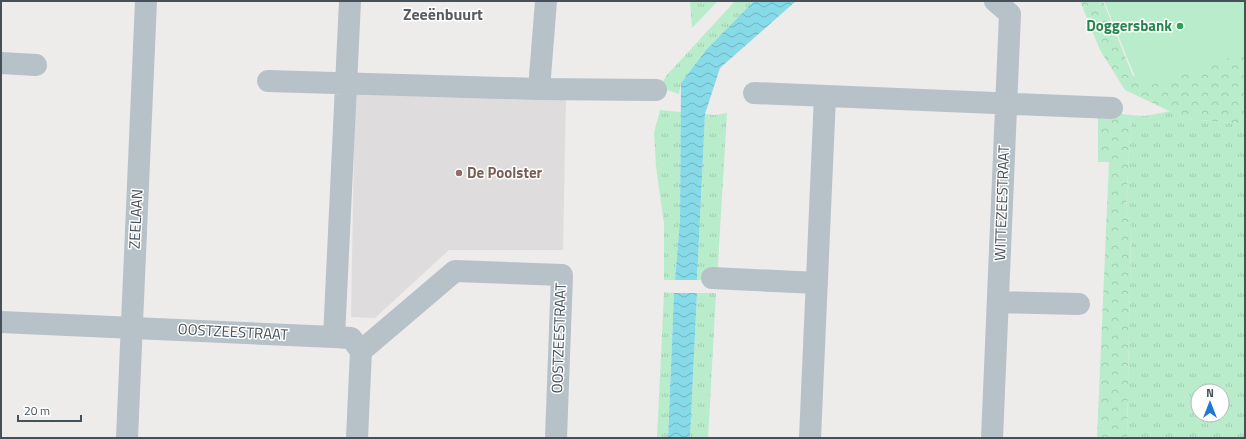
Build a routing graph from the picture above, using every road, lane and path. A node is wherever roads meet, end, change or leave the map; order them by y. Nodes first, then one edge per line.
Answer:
1 (146, 1) edge
2 (350, 1) edge
3 (546, 1) edge
4 (994, 1) edge
5 (1, 63) edge
6 (36, 65) dead end
7 (268, 81) dead end
8 (346, 83) junction
9 (539, 89) junction
10 (656, 90) dead end
11 (754, 93) dead end
12 (825, 96) junction
13 (1006, 104) junction
14 (1112, 108) dead end
15 (712, 278) dead end
16 (817, 283) junction
17 (998, 302) junction
18 (1079, 304) dead end
19 (1, 322) edge
20 (132, 328) junction
21 (334, 337) junction
22 (362, 351) junction
23 (127, 438) edge
24 (357, 438) edge
25 (556, 438) edge
26 (810, 438) edge
27 (992, 438) edge

1 - 20 street, ZEELAAN
2 - 8 street
3 - 9 street
4 - 13 street, WITTEZEESTRAAT
5 - 6 street
7 - 8 street
8 - 9 street
8 - 21 street
9 - 10 street
11 - 12 street
12 - 13 street
12 - 16 street
13 - 14 street
13 - 17 street, WITTEZEESTRAAT
15 - 16 street
16 - 26 street
17 - 18 street
17 - 27 street, WITTEZEESTRAAT
19 - 20 street, OOSTZEESTRAAT
20 - 21 street, OOSTZEESTRAAT
20 - 23 street, ZEELAAN
21 - 22 street, OOSTZEESTRAAT
22 - 24 street
22 - 25 street, OOSTZEESTRAAT

